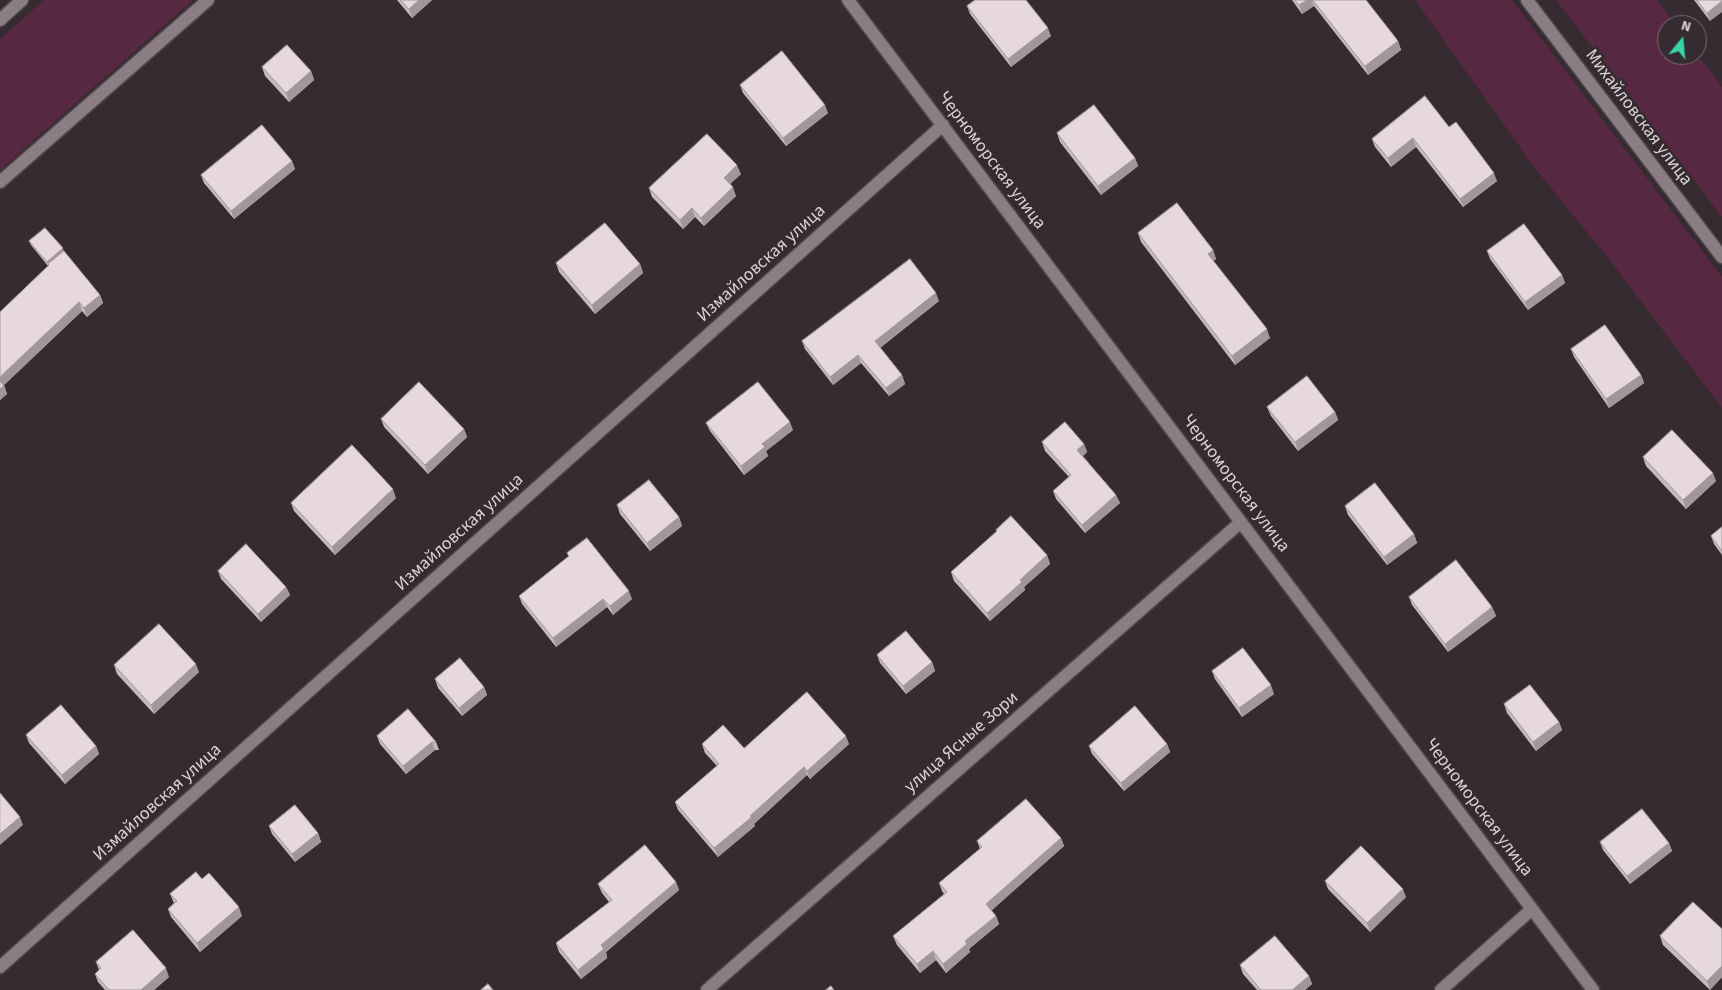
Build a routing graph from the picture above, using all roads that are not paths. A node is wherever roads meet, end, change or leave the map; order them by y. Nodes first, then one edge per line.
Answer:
1 (22, 0) edge
2 (208, 0) edge
3 (848, 0) edge
4 (1527, 0) edge
5 (0, 20) edge
6 (943, 126) junction
7 (0, 182) edge
8 (1722, 257) edge
9 (1241, 522) junction
10 (1532, 909) junction
11 (0, 967) edge
12 (707, 990) edge
13 (1441, 990) edge
14 (1593, 990) edge

1 - 5 street
2 - 7 street
3 - 6 street, Черноморская улица
4 - 8 street, Михайловская улица
6 - 9 street, Черноморская улица
6 - 11 street, Измайловская улица
9 - 10 street, Черноморская улица
9 - 12 street, улица Ясные Зори
10 - 13 street
10 - 14 street, Черноморская улица

